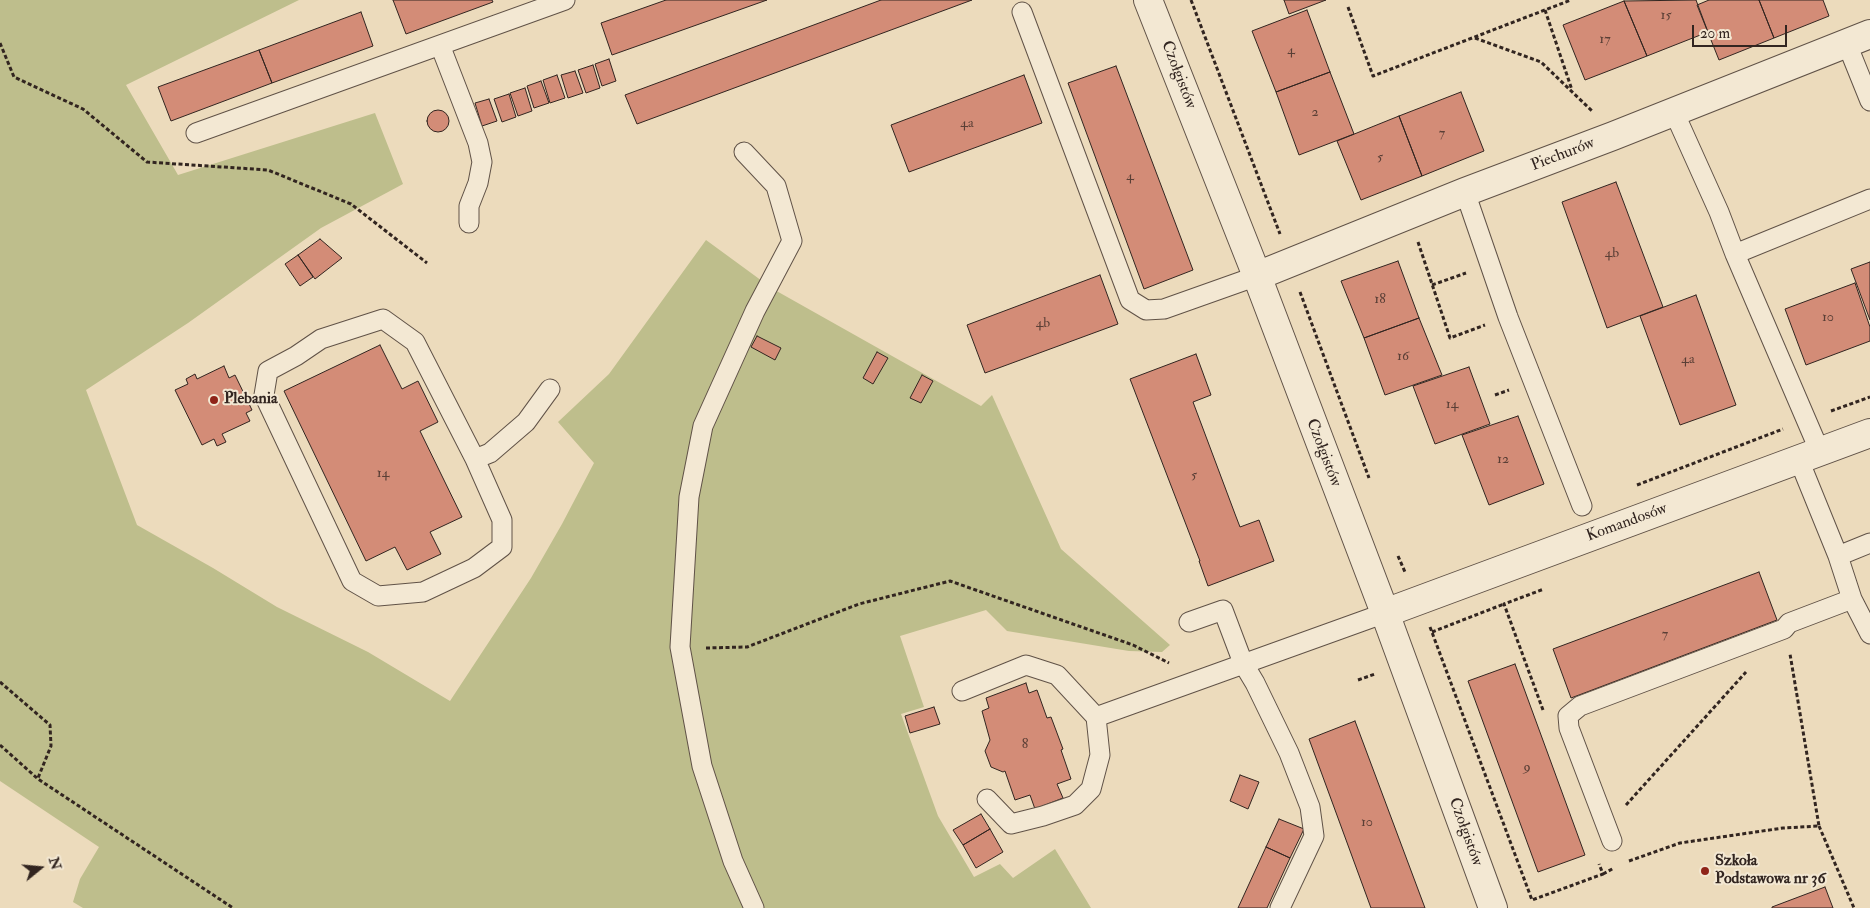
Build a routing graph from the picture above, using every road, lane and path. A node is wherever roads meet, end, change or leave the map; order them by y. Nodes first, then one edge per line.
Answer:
1 (565, 0) edge
2 (1148, 0) edge
3 (1191, 0) edge
4 (1572, 0) edge
5 (1348, 7) dead end
6 (1545, 10) junction
7 (1022, 12) dead end
8 (1474, 38) junction
9 (1858, 39) edge
10 (440, 45) junction
11 (1572, 92) junction
12 (1870, 101) edge
13 (1674, 112) junction
14 (196, 133) dead end
15 (1613, 136) junction
16 (744, 152) dead end
17 (1465, 192) junction
18 (1870, 199) edge
19 (469, 223) dead end
20 (1417, 239) dead end
21 (1735, 254) junction
22 (1291, 262) junction
23 (1473, 270) dead end
24 (1257, 276) junction
25 (1432, 285) junction
26 (1508, 317) junction
27 (550, 389) dead end
28 (1870, 397) edge
29 (1807, 420) junction
30 (1870, 433) edge
31 (1810, 456) junction
32 (475, 459) junction
33 (1371, 483) dead end
34 (1636, 485) dead end
35 (1582, 506) dead end
36 (1870, 543) edge
37 (1395, 548) dead end
38 (1838, 556) junction
39 (1414, 569) dead end
40 (1852, 599) junction
41 (1504, 604) dead end
42 (1385, 612) junction
43 (1189, 622) dead end
44 (1432, 632) dead end
45 (1870, 634) edge
46 (680, 647) junction
47 (1790, 654) dead end
48 (1243, 663) junction
49 (1751, 666) dead end
50 (0, 682) edge
51 (1190, 682) junction
52 (962, 691) dead end
53 (1096, 718) junction
54 (0, 745) edge
55 (38, 779) junction
56 (987, 799) dead end
57 (1819, 826) junction
58 (1612, 841) junction
59 (233, 908) edge
60 (754, 908) edge
61 (1280, 908) edge
62 (1492, 908) edge
63 (1854, 908) edge

1 - 10 lane
2 - 24 street, Czołgistów
3 - 22 path
4 - 6 path
5 - 8 path
6 - 8 path
6 - 11 path
7 - 24 lane
8 - 11 path
9 - 12 lane
9 - 13 street, Piechurów
10 - 14 lane
10 - 19 lane
11 - 15 path
13 - 15 street, Piechurów
13 - 21 lane
15 - 17 street, Piechurów
16 - 46 lane
17 - 22 street, Piechurów
17 - 26 lane
18 - 21 lane
20 - 25 path
21 - 29 lane
22 - 24 street, Piechurów
22 - 33 path
23 - 25 path
24 - 42 street, Czołgistów
25 - 26 path
26 - 35 lane
27 - 32 lane
28 - 29 path
29 - 31 lane
29 - 34 path
30 - 31 street, Komandosów
31 - 38 lane
31 - 42 street, Komandosów
32 - 32 lane
36 - 38 lane
37 - 39 path
38 - 40 lane
40 - 45 lane
40 - 58 lane
41 - 44 path
42 - 48 lane
42 - 62 street, Czołgistów
43 - 48 lane
46 - 51 path
46 - 60 lane
47 - 57 path
48 - 51 lane
48 - 61 lane
49 - 58 path
50 - 55 path
51 - 53 lane
52 - 53 lane
53 - 56 lane
54 - 55 path
55 - 59 path
57 - 58 path
57 - 63 path

